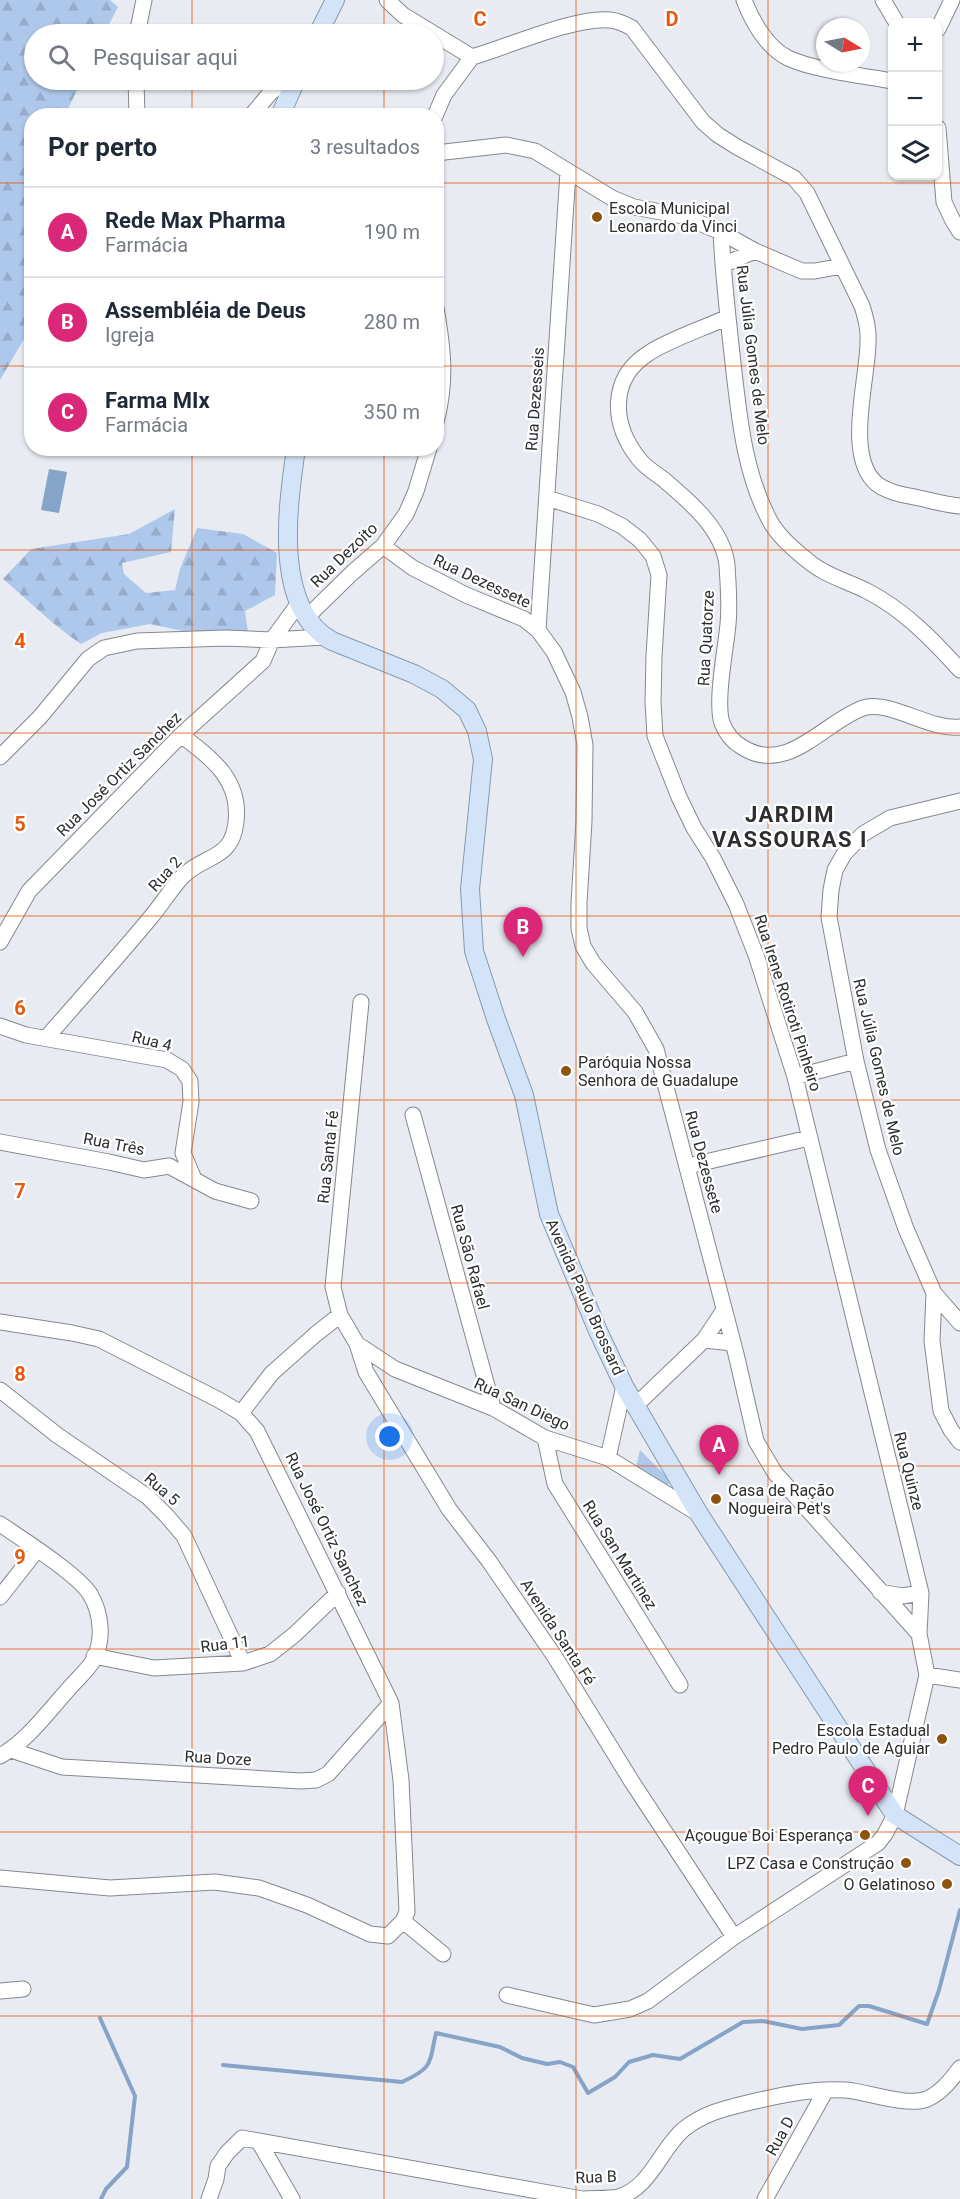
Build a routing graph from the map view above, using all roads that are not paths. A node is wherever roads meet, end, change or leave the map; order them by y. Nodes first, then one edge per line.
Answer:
1 (144, 0) edge
2 (335, 0) edge
3 (387, 0) edge
4 (744, 0) edge
5 (883, 0) edge
6 (952, 0) edge
7 (894, 18) edge
8 (942, 20) edge
9 (140, 24) edge
10 (323, 24) edge
11 (418, 24) edge
12 (444, 40) edge
13 (472, 57) junction
14 (888, 80) edge
15 (136, 90) edge
16 (275, 90) edge
17 (292, 90) edge
18 (137, 108) edge
19 (258, 108) edge
20 (284, 108) edge
21 (438, 108) edge
22 (444, 152) edge
23 (942, 167) edge
24 (568, 172) junction
25 (722, 232) junction
26 (960, 232) edge
27 (755, 251) junction
28 (723, 265) junction
29 (842, 266) junction
30 (728, 317) junction
31 (444, 360) edge
32 (444, 376) edge
33 (295, 456) edge
34 (427, 456) edge
35 (547, 498) junction
36 (960, 506) edge
37 (383, 546) junction
38 (303, 610) junction
39 (538, 630) junction
40 (324, 636) junction
41 (272, 640) junction
42 (960, 670) edge
43 (960, 727) edge
44 (181, 735) junction
45 (0, 757) edge
46 (960, 801) edge
47 (0, 942) edge
48 (361, 1002) dead end
49 (0, 1026) edge
50 (47, 1037) junction
51 (856, 1061) junction
52 (795, 1077) junction
53 (413, 1115) dead end
54 (809, 1138) junction
55 (0, 1142) edge
56 (688, 1166) junction
57 (194, 1179) junction
58 (251, 1200) dead end
59 (934, 1293) junction
60 (724, 1310) junction
61 (340, 1315) junction
62 (0, 1322) edge
63 (960, 1323) edge
64 (704, 1340) junction
65 (357, 1344) junction
66 (733, 1344) junction
67 (624, 1386) junction
68 (0, 1390) edge
69 (636, 1405) junction
70 (493, 1408) junction
71 (241, 1413) junction
72 (545, 1438) junction
73 (960, 1442) edge
74 (608, 1458) junction
75 (699, 1514) junction
76 (0, 1524) edge
77 (37, 1550) junction
78 (880, 1592) junction
79 (338, 1593) junction
80 (921, 1593) junction
81 (0, 1597) edge
82 (919, 1634) junction
83 (94, 1656) junction
84 (243, 1663) junction
85 (927, 1675) junction
86 (960, 1680) edge
87 (680, 1685) dead end
88 (391, 1702) junction
89 (6, 1753) edge
90 (895, 1815) junction
91 (960, 1856) edge
92 (0, 1878) edge
93 (403, 1921) junction
94 (734, 1937) junction
95 (443, 1954) dead end
96 (23, 1989) dead end
97 (0, 1991) edge
98 (507, 1995) dead end
99 (960, 2068) edge
100 (826, 2090) junction
101 (259, 2142) junction
102 (209, 2199) edge
103 (292, 2199) edge
104 (765, 2199) edge

1 - 9 street
2 - 10 main road
3 - 11 street
4 - 14 street
5 - 7 street
6 - 8 street
12 - 13 street
13 - 21 street
13 - 29 street
15 - 18 street
16 - 19 street
17 - 20 main road
22 - 24 street
23 - 26 street
24 - 25 street
24 - 35 street, Rua Dezesseis
25 - 27 street
25 - 28 street, Rua Júlia Gomes de Melo
27 - 28 street
27 - 29 street
28 - 30 street, Rua Júlia Gomes de Melo
29 - 36 street
30 - 42 street, Rua Júlia Gomes de Melo
30 - 43 street, Rua Quatorze
31 - 32 street
33 - 38 main road, Avenida Paulo Brossard
34 - 37 street, Rua Dezoito
35 - 39 street, Rua Dezesseis
35 - 52 street, Rua Irene Rotiroti Pinheiro
37 - 38 street, Rua Dezoito
37 - 39 street, Rua Dezessete
38 - 40 main road, Avenida Paulo Brossard
38 - 41 street, Rua Dezoito
39 - 56 street, Rua Dezessete
40 - 41 street
40 - 67 main road, Avenida Paulo Brossard
41 - 44 street, Rua José Ortiz Sanchez
41 - 45 street
44 - 47 street, Rua José Ortiz Sanchez
44 - 50 street, Rua 2
46 - 51 street, Rua Júlia Gomes de Melo
48 - 61 street, Rua Santa Fé
49 - 50 street, Rua 4
50 - 57 street, Rua 4
51 - 52 street
51 - 59 street, Rua Júlia Gomes de Melo
52 - 54 street, Rua Irene Rotiroti Pinheiro
53 - 70 street, Rua São Rafael
54 - 56 street
54 - 80 street, Rua Quinze
55 - 57 street, Rua Três
56 - 60 street, Rua Dezessete
57 - 58 street, Rua Três
59 - 63 street
59 - 73 street, Rua Júlia Gomes de Melo
60 - 64 street
60 - 66 street, Rua Dezessete
61 - 65 street, Rua San Diego
61 - 71 street
62 - 71 street, Rua José Ortiz Sanchez
64 - 66 street
64 - 69 street
65 - 70 street, Rua San Diego
65 - 94 street, Avenida Santa Fé
66 - 78 street, Rua Dezessete
67 - 69 main road, Avenida Paulo Brossard
67 - 74 street
68 - 84 street, Rua 5
69 - 75 main road, Avenida Paulo Brossard
70 - 72 street, Rua San Diego
71 - 79 street, Rua José Ortiz Sanchez
72 - 74 street, Rua San Diego
72 - 87 street, Rua San Martinez
74 - 75 street, Rua San Diego
75 - 90 main road, Avenida Paulo Brossard
76 - 77 street
77 - 81 street
77 - 83 street
78 - 80 street
78 - 82 street, Rua Dezessete
79 - 84 street, Rua 11
79 - 88 street, Rua José Ortiz Sanchez
80 - 82 street, Rua Quinze
82 - 85 street, Rua Quinze
83 - 84 street, Rua 11
83 - 89 street
85 - 86 street
85 - 90 street, Rua Quinze
88 - 89 street, Rua Doze
88 - 93 street, Rua José Ortiz Sanchez
90 - 91 main road, Avenida Paulo Brossard
90 - 94 street, Rua Quinze
92 - 93 street
93 - 95 street
94 - 98 street, Rua Quinze
96 - 97 street
99 - 100 street, Rua B
100 - 101 street, Rua B
100 - 104 street, Rua D
101 - 102 street
101 - 103 street

